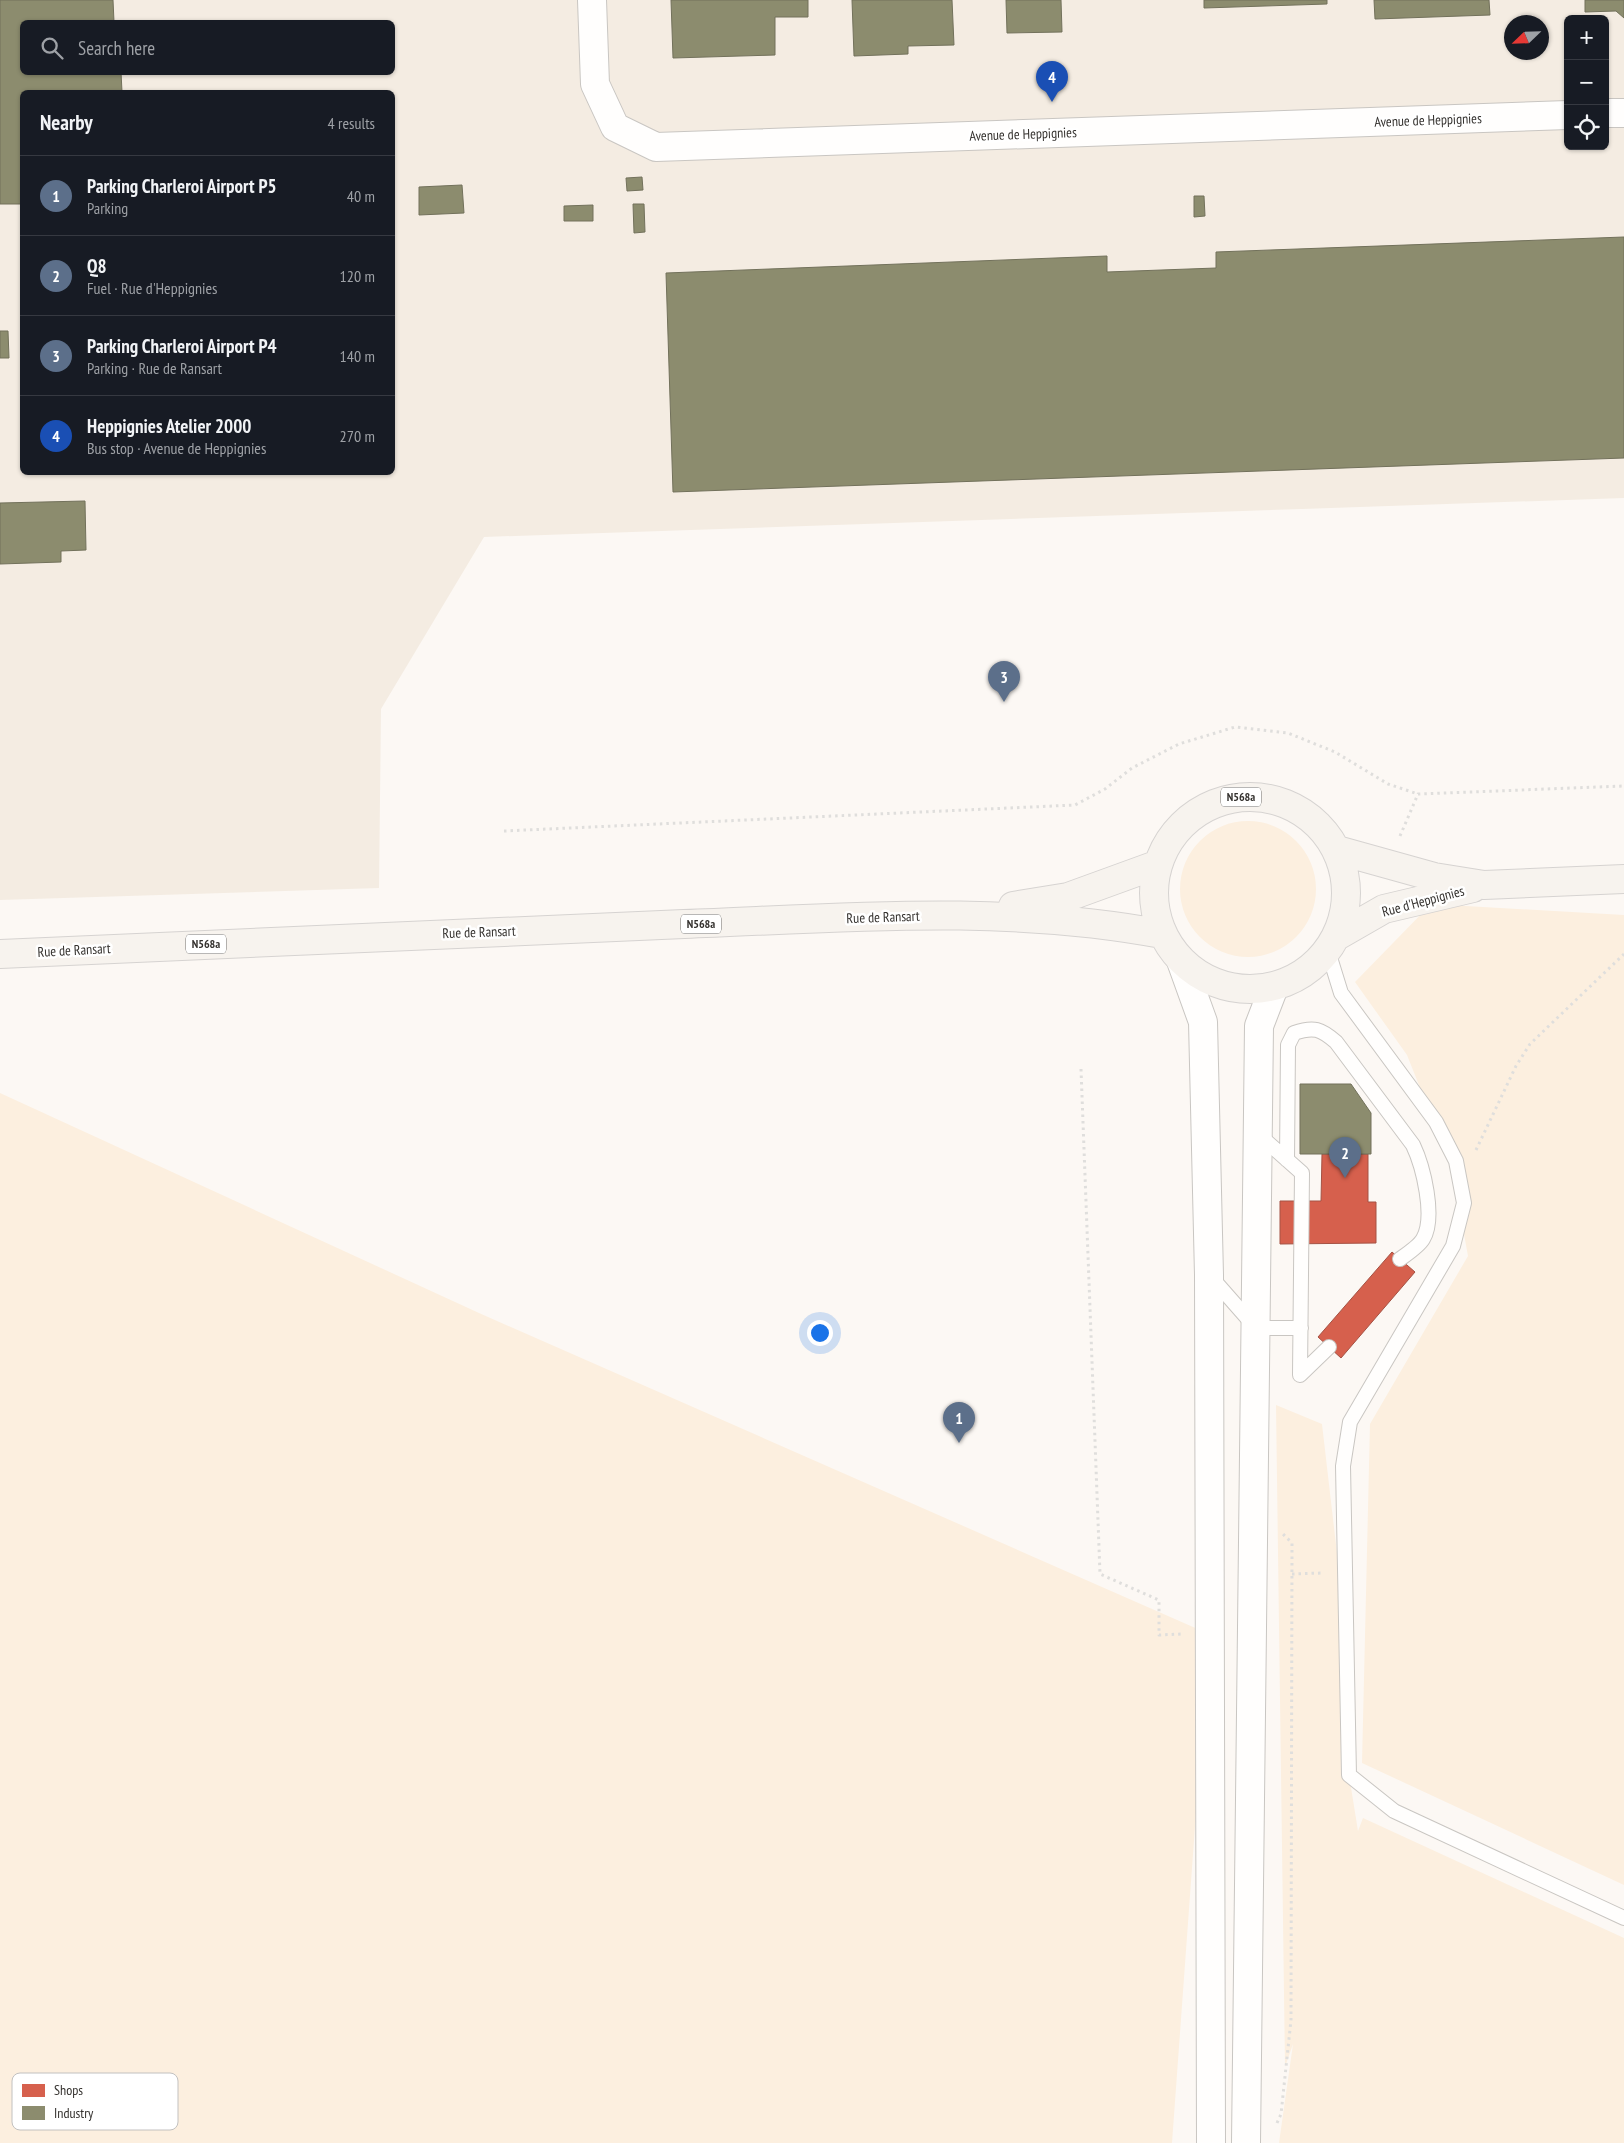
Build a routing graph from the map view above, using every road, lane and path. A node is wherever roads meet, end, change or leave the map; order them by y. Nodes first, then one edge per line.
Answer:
1 (592, 0) edge
2 (1609, 113) edge
3 (1624, 113) edge
4 (1564, 115) edge
5 (1624, 786) edge
6 (1418, 794) junction
7 (504, 831) dead end
8 (1398, 841) dead end
9 (1337, 850) junction
10 (1156, 865) junction
11 (1624, 879) edge
12 (1484, 885) junction
13 (957, 914) junction
14 (1162, 934) junction
15 (1332, 943) junction
16 (0, 954) edge
17 (1624, 954) edge
18 (1181, 961) junction
19 (1274, 987) junction
20 (1081, 1070) dead end
21 (1257, 1133) junction
22 (1475, 1151) dead end
23 (1287, 1160) junction
24 (1400, 1259) dead end
25 (1209, 1275) junction
26 (1256, 1328) junction
27 (1301, 1328) junction
28 (1329, 1347) dead end
29 (1281, 1532) dead end
30 (1345, 1572) junction
31 (1292, 1574) junction
32 (1209, 1634) junction
33 (1624, 1918) edge
34 (1272, 2130) dead end
35 (1211, 2143) edge
36 (1246, 2143) edge

1 - 4 street, Avenue de Heppignies
2 - 3 street
5 - 6 path
6 - 7 path
6 - 8 path
9 - 10 main road, N568a
9 - 12 main road, Rue d'Heppignies / N568a
9 - 15 main road, N568a
10 - 13 main road, Rue de Ransart / N568a
10 - 14 main road, N568a
11 - 12 main road, Rue d'Heppignies / N568a
12 - 15 main road, Rue d'Heppignies / N568a
13 - 14 main road, Rue de Ransart / N568a
13 - 16 main road, Rue de Ransart / N568a
14 - 18 main road, N568a
15 - 19 main road, N568a
15 - 30 lane
17 - 22 path
18 - 19 main road, N568a
18 - 25 street
19 - 21 street
20 - 32 path
21 - 23 lane
21 - 26 street
23 - 24 lane
23 - 27 lane
25 - 26 lane
25 - 32 street
26 - 27 lane
26 - 36 street
27 - 28 lane
29 - 31 path
30 - 31 path
30 - 33 lane
31 - 34 path
32 - 35 street

